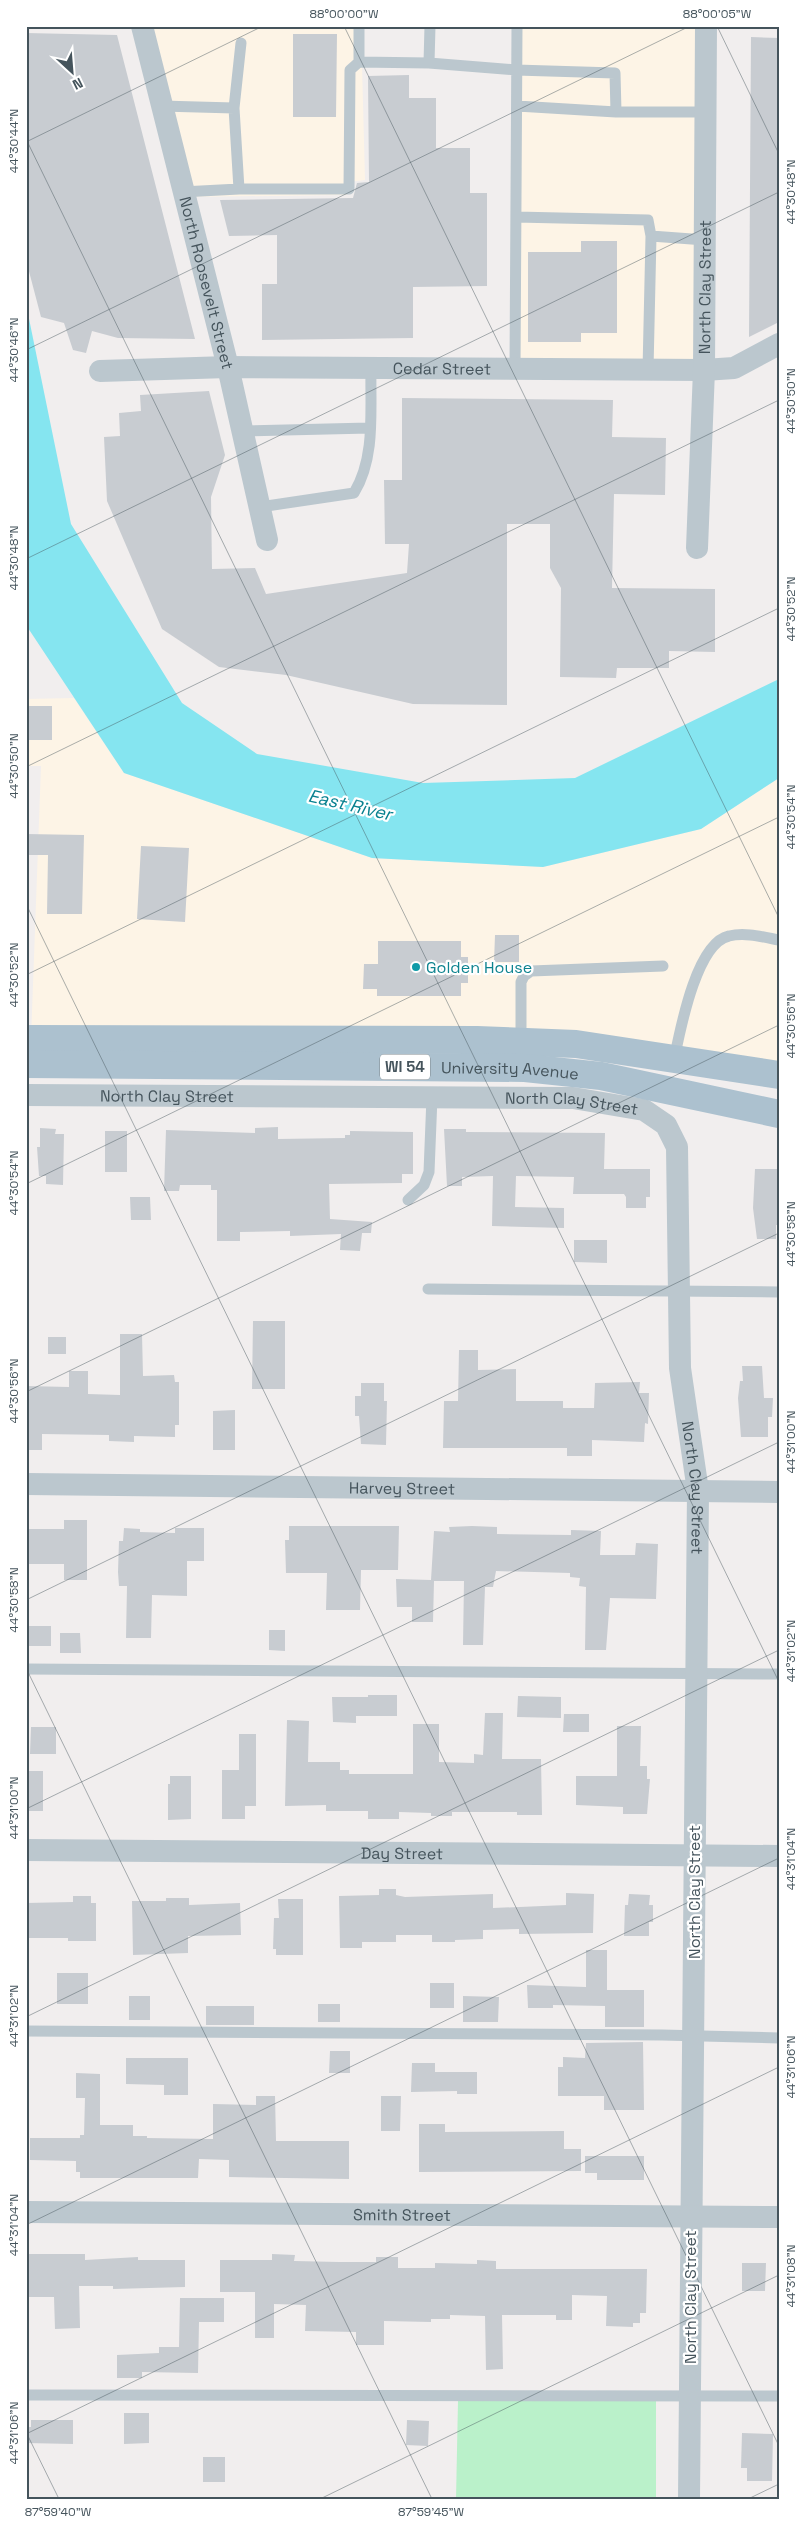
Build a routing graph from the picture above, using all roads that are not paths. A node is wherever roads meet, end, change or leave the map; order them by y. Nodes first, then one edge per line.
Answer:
1 (142, 26) edge
2 (359, 26) edge
3 (430, 26) edge
4 (517, 26) edge
5 (706, 26) edge
6 (241, 43) dead end
7 (359, 62) junction
8 (429, 63) junction
9 (516, 70) junction
10 (161, 106) junction
11 (517, 106) junction
12 (234, 108) junction
13 (616, 112) junction
14 (706, 112) junction
15 (239, 189) junction
16 (182, 192) junction
17 (516, 217) junction
18 (651, 236) junction
19 (705, 240) junction
20 (779, 344) edge
21 (228, 367) junction
22 (371, 368) junction
23 (516, 369) junction
24 (648, 370) junction
25 (704, 370) junction
26 (100, 371) dead end
27 (370, 428) junction
28 (242, 430) junction
29 (260, 507) junction
30 (267, 540) dead end
31 (697, 548) dead end
32 (779, 940) edge
33 (663, 966) dead end
34 (26, 1039) edge
35 (521, 1042) junction
36 (674, 1060) junction
37 (26, 1064) edge
38 (779, 1075) edge
39 (26, 1095) edge
40 (432, 1097) junction
41 (779, 1114) edge
42 (408, 1200) dead end
43 (428, 1289) dead end
44 (678, 1291) junction
45 (779, 1292) edge
46 (26, 1484) edge
47 (698, 1491) junction
48 (779, 1492) edge
49 (26, 1669) edge
50 (695, 1673) junction
51 (779, 1674) edge
52 (26, 1850) edge
53 (694, 1855) junction
54 (779, 1856) edge
55 (26, 2031) edge
56 (693, 2036) junction
57 (779, 2038) edge
58 (26, 2212) edge
59 (691, 2216) junction
60 (779, 2217) edge
61 (26, 2394) edge
62 (690, 2395) junction
63 (779, 2396) edge
64 (689, 2499) edge

1 - 10 street, North Roosevelt Street
2 - 7 lane
3 - 8 lane
4 - 9 lane
5 - 14 street, North Clay Street
6 - 12 lane
7 - 8 lane
7 - 15 lane
8 - 9 lane
9 - 11 lane
9 - 13 lane
10 - 12 lane
10 - 16 street, North Roosevelt Street
11 - 13 lane
11 - 17 lane
12 - 15 lane
13 - 14 lane
14 - 19 street, North Clay Street
15 - 16 lane
16 - 21 street, North Roosevelt Street
17 - 18 lane
17 - 23 lane
18 - 19 lane
18 - 24 lane
19 - 25 street, North Clay Street
20 - 25 street, Cedar Street
21 - 22 street, Cedar Street
21 - 26 street, Cedar Street
21 - 28 street, North Roosevelt Street
22 - 23 street, Cedar Street
22 - 27 lane
23 - 24 street, Cedar Street
24 - 25 street, Cedar Street
25 - 31 street, North Clay Street
27 - 28 lane
27 - 29 lane
28 - 29 street, North Roosevelt Street
29 - 30 street, North Roosevelt Street
32 - 36 lane
33 - 35 lane
34 - 35 main road, University Avenue / WI 54
35 - 36 main road, University Avenue / WI 54
36 - 38 main road, University Avenue / WI 54
37 - 41 main road, University Avenue / WI 54
39 - 40 street, North Clay Street
40 - 42 lane
40 - 44 street, North Clay Street
43 - 44 lane
44 - 45 lane
44 - 47 street, North Clay Street
46 - 47 street, Harvey Street
47 - 48 street, Harvey Street
47 - 50 street, North Clay Street
49 - 50 lane
50 - 51 lane
50 - 53 street, North Clay Street
52 - 53 street, Day Street
53 - 54 street, Day Street
53 - 56 street, North Clay Street
55 - 56 lane
56 - 57 lane
56 - 59 street, North Clay Street
58 - 59 street, Smith Street
59 - 60 street, Smith Street
59 - 62 street, North Clay Street
61 - 62 lane
62 - 63 lane
62 - 64 street, North Clay Street

